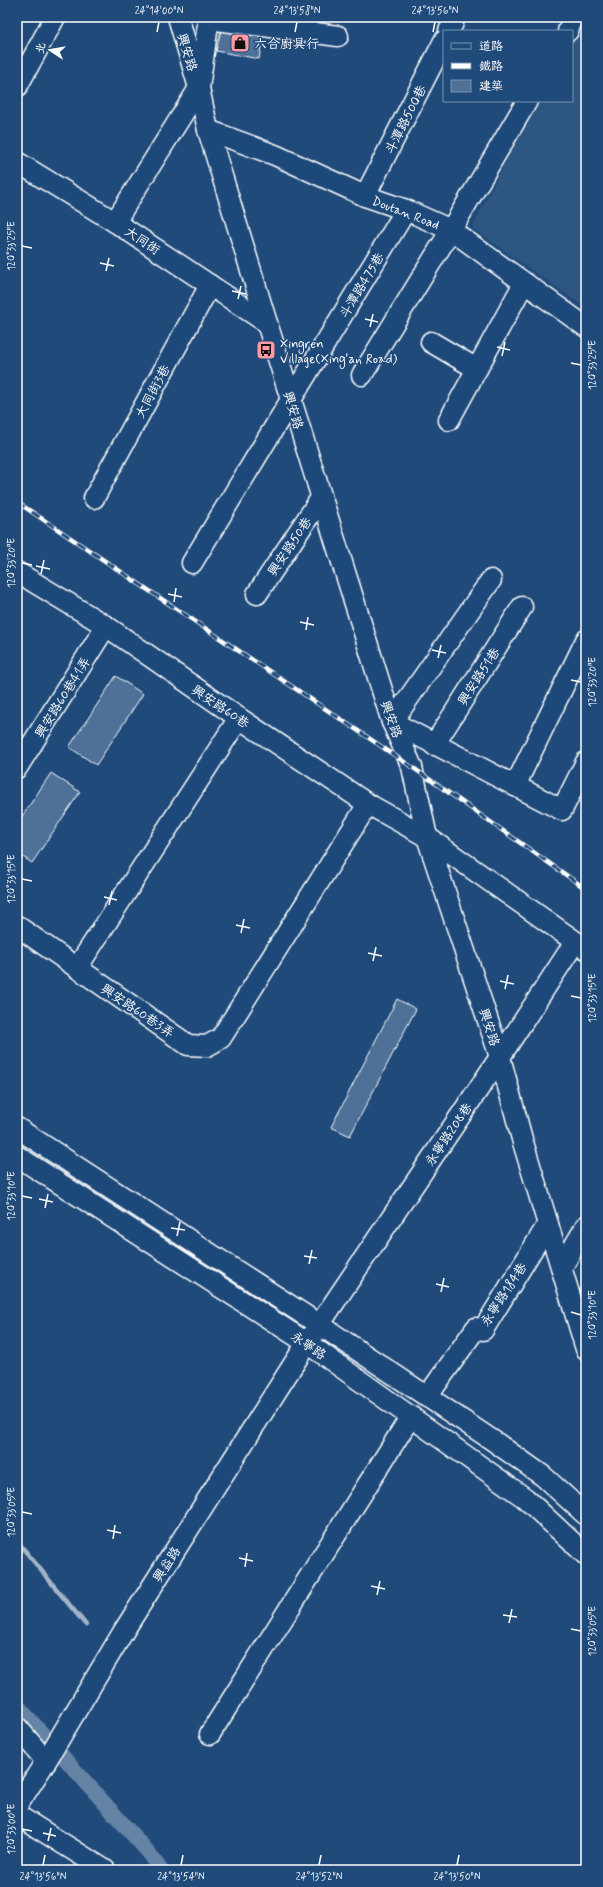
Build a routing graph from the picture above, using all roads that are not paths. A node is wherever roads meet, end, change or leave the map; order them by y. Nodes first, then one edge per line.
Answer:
1 (55, 17) edge
2 (178, 17) edge
3 (573, 17) edge
4 (209, 18) edge
5 (568, 30) edge
6 (338, 36) dead end
7 (443, 43) edge
8 (17, 87) edge
9 (199, 88) junction
10 (526, 102) edge
11 (208, 130) junction
12 (17, 162) edge
13 (365, 196) junction
14 (406, 210) junction
15 (115, 222) junction
16 (451, 230) junction
17 (524, 283) junction
18 (210, 285) junction
19 (267, 323) junction
20 (586, 327) edge
21 (431, 342) dead end
22 (477, 369) junction
23 (362, 374) dead end
24 (292, 401) junction
25 (449, 420) dead end
26 (94, 498) dead end
27 (321, 498) junction
28 (192, 563) dead end
29 (17, 572) edge
30 (492, 580) dead end
31 (258, 594) dead end
32 (522, 607) dead end
33 (106, 626) junction
34 (586, 640) edge
35 (239, 718) junction
36 (392, 722) junction
37 (434, 745) junction
38 (586, 762) edge
39 (17, 768) edge
40 (515, 786) junction
41 (368, 804) junction
42 (427, 837) junction
43 (17, 926) edge
44 (580, 945) edge
45 (77, 968) junction
46 (500, 1057) junction
47 (17, 1128) edge
48 (17, 1156) edge
49 (548, 1224) junction
50 (586, 1226) edge
51 (562, 1267) junction
52 (320, 1324) junction
53 (307, 1343) junction
54 (586, 1349) edge
55 (427, 1397) junction
56 (411, 1416) junction
57 (586, 1515) edge
58 (586, 1555) edge
59 (17, 1727) edge
60 (210, 1734) dead end
61 (46, 1761) junction
62 (17, 1806) edge
63 (17, 1815) edge
64 (77, 1863) edge
65 (105, 1870) edge

1 - 8 street
2 - 9 street, 興安路
3 - 5 street
4 - 6 street
4 - 9 street, 興安路
7 - 13 street, 斗潭路500巷
9 - 11 street, 興安路
9 - 15 street
10 - 16 street
11 - 13 street, Doutan Road
11 - 19 street, 興安路
12 - 15 street, 大同街
13 - 14 street, Doutan Road
14 - 16 street, Doutan Road
14 - 24 street, 斗潭路475巷
15 - 18 street, 大同街
16 - 17 street, Doutan Road
16 - 23 street
17 - 20 street, Doutan Road
17 - 22 street
18 - 19 street, 大同街
18 - 26 street, 大同街3巷
19 - 24 street, 興安路
21 - 22 street
22 - 25 street
24 - 27 street, 興安路
24 - 28 street, 斗潭路475巷
27 - 31 street, 興安路50巷
27 - 36 street, 興安路
29 - 33 street, 興安路60巷
30 - 36 street
32 - 37 street, 興安路51巷
33 - 35 street, 興安路60巷
33 - 39 street, 興安路60巷41弄
34 - 40 street
35 - 41 street, 興安路60巷
35 - 45 street
36 - 37 street
36 - 42 street, 興安路
37 - 40 street
38 - 40 street
41 - 42 street, 興安路60巷
41 - 45 street, 興安路60巷3弄
42 - 44 street, 興安路60巷
42 - 46 street, 興安路
43 - 45 street
44 - 46 street, 永寧路208巷
46 - 49 street, 興安路
46 - 52 street, 永寧路208巷
47 - 52 street, 永寧路
48 - 53 street, 永寧路
49 - 51 street, 興安路
49 - 55 street, 永寧路184巷
50 - 51 street
51 - 54 street, 興安路
52 - 53 street, 興益路
52 - 55 street, 永寧路
53 - 56 street, 永寧路
53 - 61 street, 興益路
55 - 57 street, 永寧路
56 - 58 street, 永寧路
56 - 60 street
59 - 61 street
61 - 62 street, 興益路
63 - 64 street
64 - 65 street

